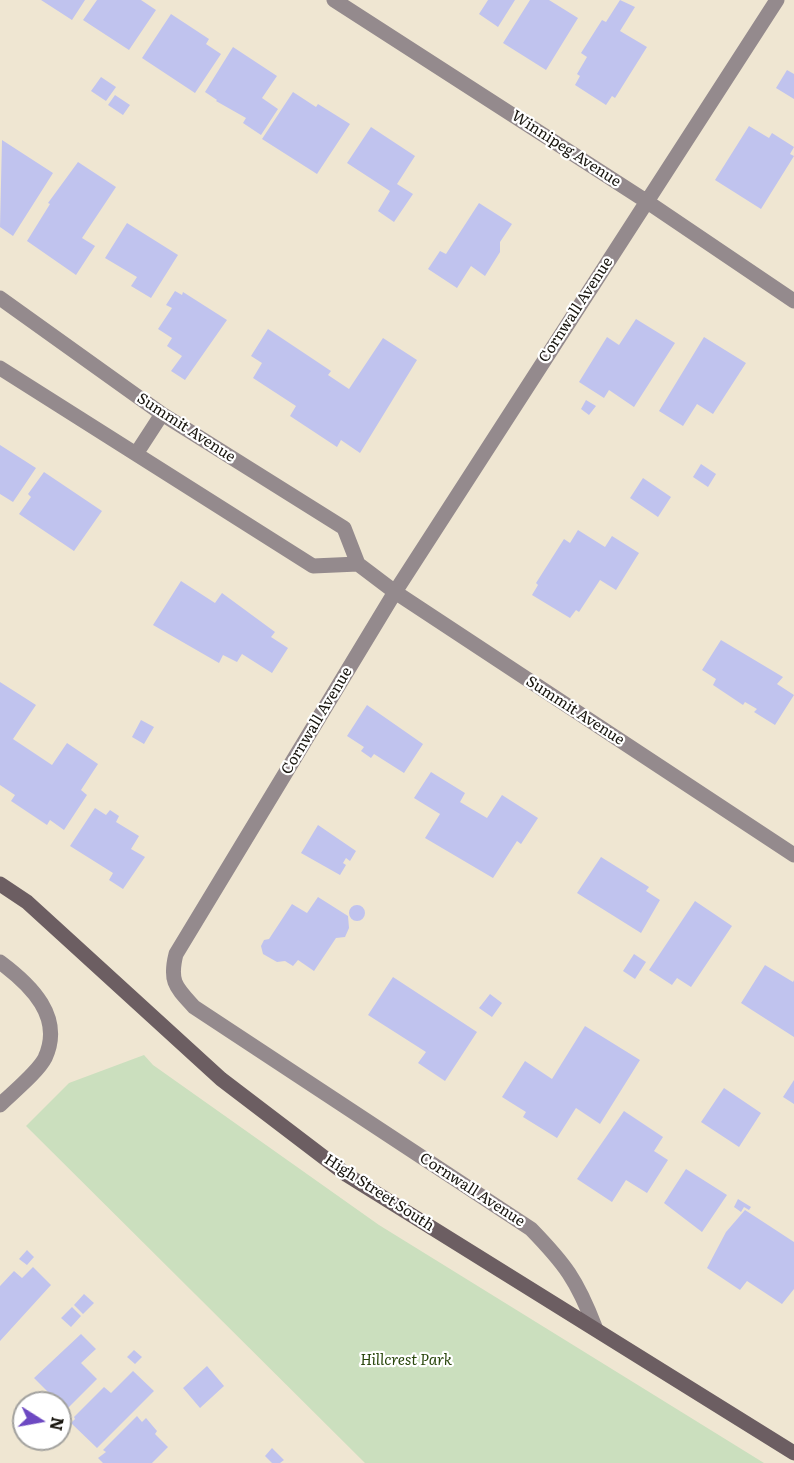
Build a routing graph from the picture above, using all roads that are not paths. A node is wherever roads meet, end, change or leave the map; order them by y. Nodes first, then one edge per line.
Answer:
1 (334, 0) edge
2 (777, 0) edge
3 (646, 201) junction
4 (0, 298) edge
5 (794, 302) edge
6 (0, 368) edge
7 (162, 414) junction
8 (136, 454) junction
9 (358, 564) junction
10 (395, 592) junction
11 (794, 855) edge
12 (0, 884) edge
13 (0, 962) edge
14 (0, 1105) edge
15 (595, 1327) junction
16 (794, 1453) edge

1 - 3 street, Winnipeg Avenue
2 - 3 street, Cornwall Avenue
3 - 5 street, Winnipeg Avenue
3 - 10 street, Cornwall Avenue
4 - 7 street, Summit Avenue
6 - 8 street
7 - 8 street
7 - 9 street, Summit Avenue
8 - 9 street
9 - 10 street, Summit Avenue
10 - 11 street, Summit Avenue
10 - 15 street, Cornwall Avenue
12 - 15 main road, High Street South
13 - 14 street
15 - 16 main road, High Street South

